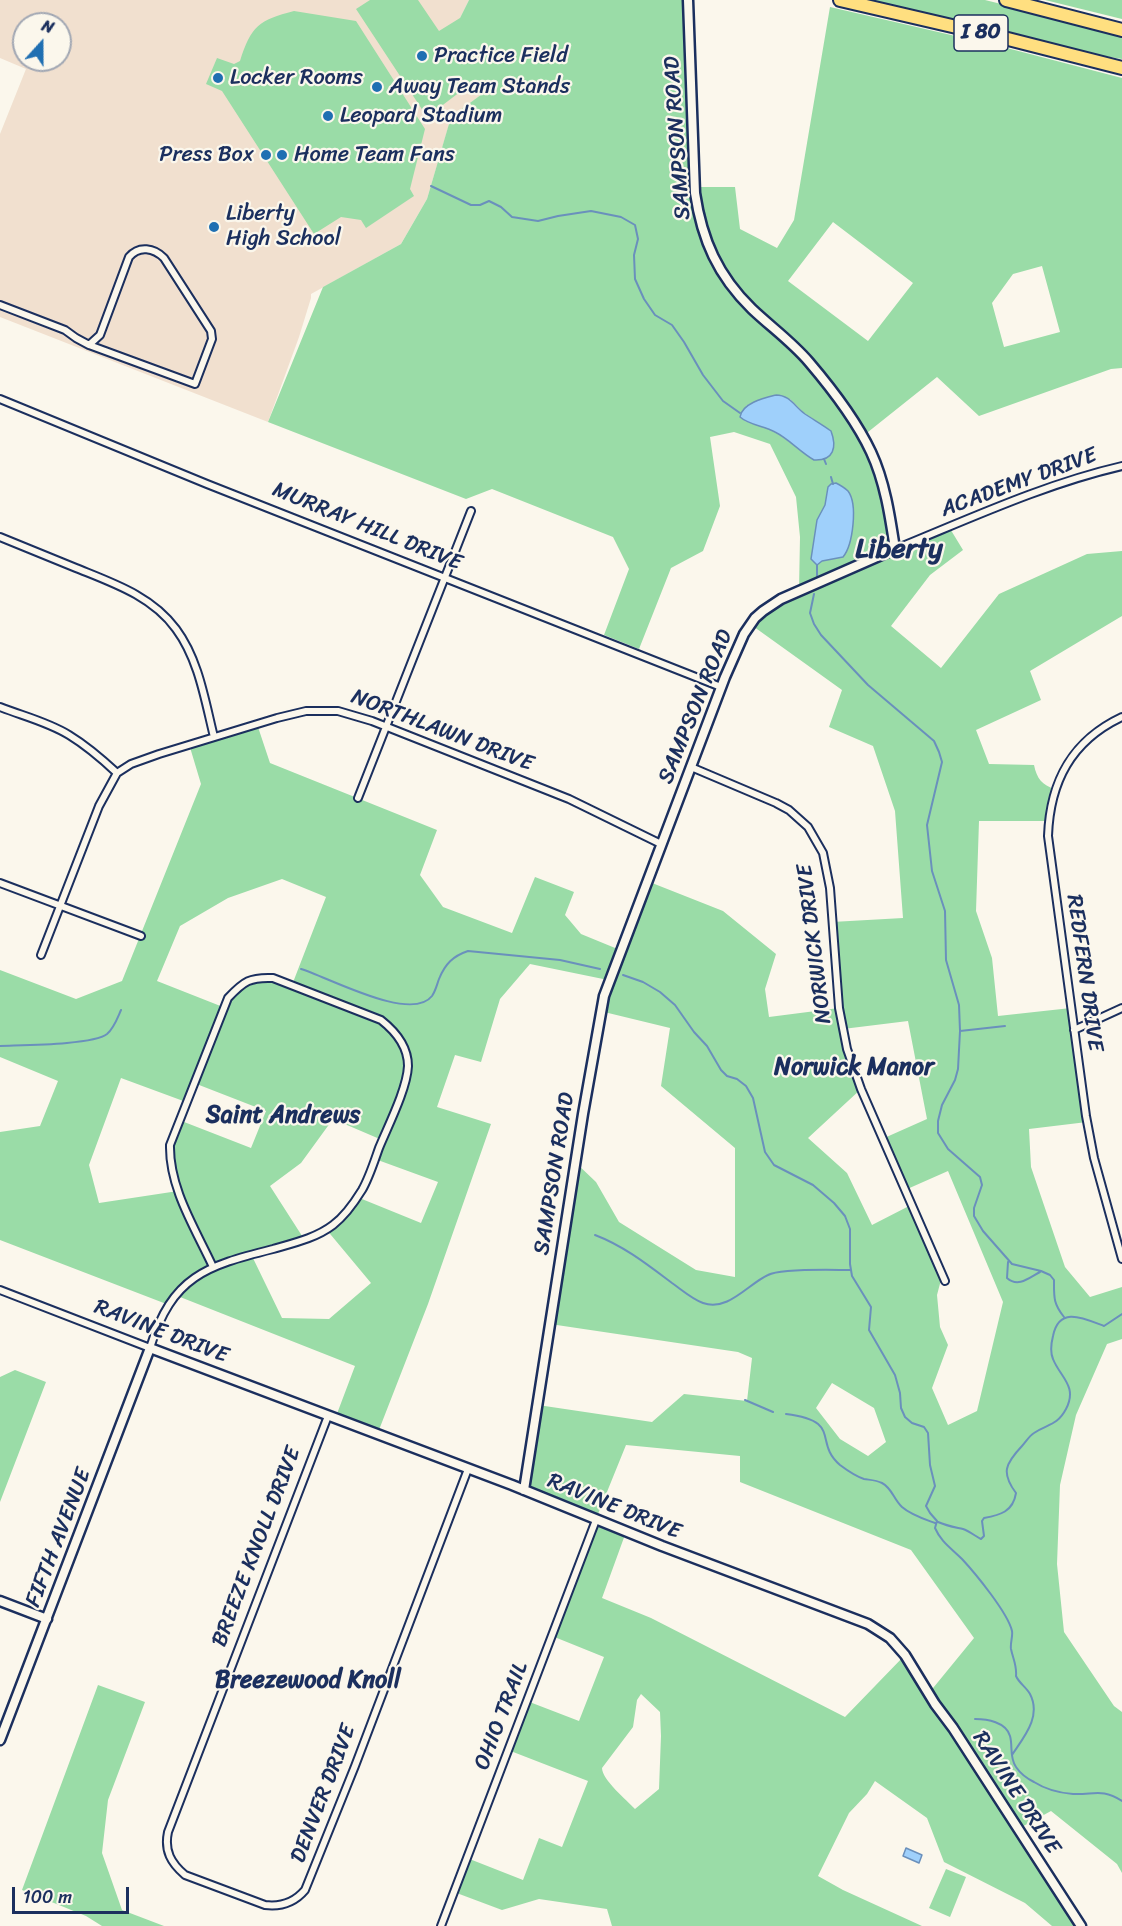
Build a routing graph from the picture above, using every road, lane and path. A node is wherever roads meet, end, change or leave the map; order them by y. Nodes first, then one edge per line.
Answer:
1 (688, 0) edge
2 (840, 0) edge
3 (1006, 0) edge
4 (1122, 30) edge
5 (1122, 68) edge
6 (0, 305) edge
7 (89, 345) junction
8 (0, 399) edge
9 (1122, 466) edge
10 (471, 511) dead end
11 (0, 537) edge
12 (895, 549) junction
13 (445, 578) junction
14 (722, 687) junction
15 (0, 707) edge
16 (1122, 717) edge
17 (386, 726) junction
18 (214, 737) junction
19 (691, 767) junction
20 (117, 773) junction
21 (358, 798) dead end
22 (661, 844) junction
23 (0, 883) edge
24 (60, 905) junction
25 (141, 936) dead end
26 (41, 955) dead end
27 (1122, 1008) edge
28 (1074, 1030) junction
29 (1122, 1259) edge
30 (213, 1267) junction
31 (945, 1281) dead end
32 (0, 1290) edge
33 (150, 1348) junction
34 (328, 1416) junction
35 (468, 1469) junction
36 (524, 1490) junction
37 (596, 1520) junction
38 (0, 1601) edge
39 (47, 1619) junction
40 (0, 1740) edge
41 (234, 1893) joint
42 (441, 1926) edge
43 (1081, 1926) edge

1 - 12 street, SAMPSON ROAD
2 - 5 highway, I 80
3 - 4 highway, I 80
6 - 7 street
7 - 7 street
8 - 13 street, MURRAY HILL DRIVE
9 - 12 street, ACADEMY DRIVE
10 - 13 street
11 - 18 street
12 - 14 street, SAMPSON ROAD
13 - 14 street, MURRAY HILL DRIVE
13 - 17 street
14 - 19 street, SAMPSON ROAD
15 - 20 street
16 - 28 street, REDFERN DRIVE
17 - 18 street, NORTHLAWN DRIVE
17 - 21 street
17 - 22 street, NORTHLAWN DRIVE
18 - 20 street, NORTHLAWN DRIVE
19 - 22 street, SAMPSON ROAD
19 - 31 street, NORWICK DRIVE
20 - 24 street
22 - 36 street, SAMPSON ROAD
23 - 24 street
24 - 25 street
24 - 26 street
27 - 28 street
28 - 29 street, REDFERN DRIVE
30 - 30 street
30 - 33 street
32 - 33 street, RAVINE DRIVE
33 - 34 street, RAVINE DRIVE
33 - 39 street, FIFTH AVENUE
34 - 35 street, RAVINE DRIVE
34 - 41 street, BREEZE KNOLL DRIVE
35 - 36 street, RAVINE DRIVE
35 - 41 street, DENVER DRIVE
36 - 37 street, RAVINE DRIVE
37 - 42 street, OHIO TRAIL
37 - 43 street, RAVINE DRIVE
38 - 39 street
39 - 40 street, FIFTH AVENUE

